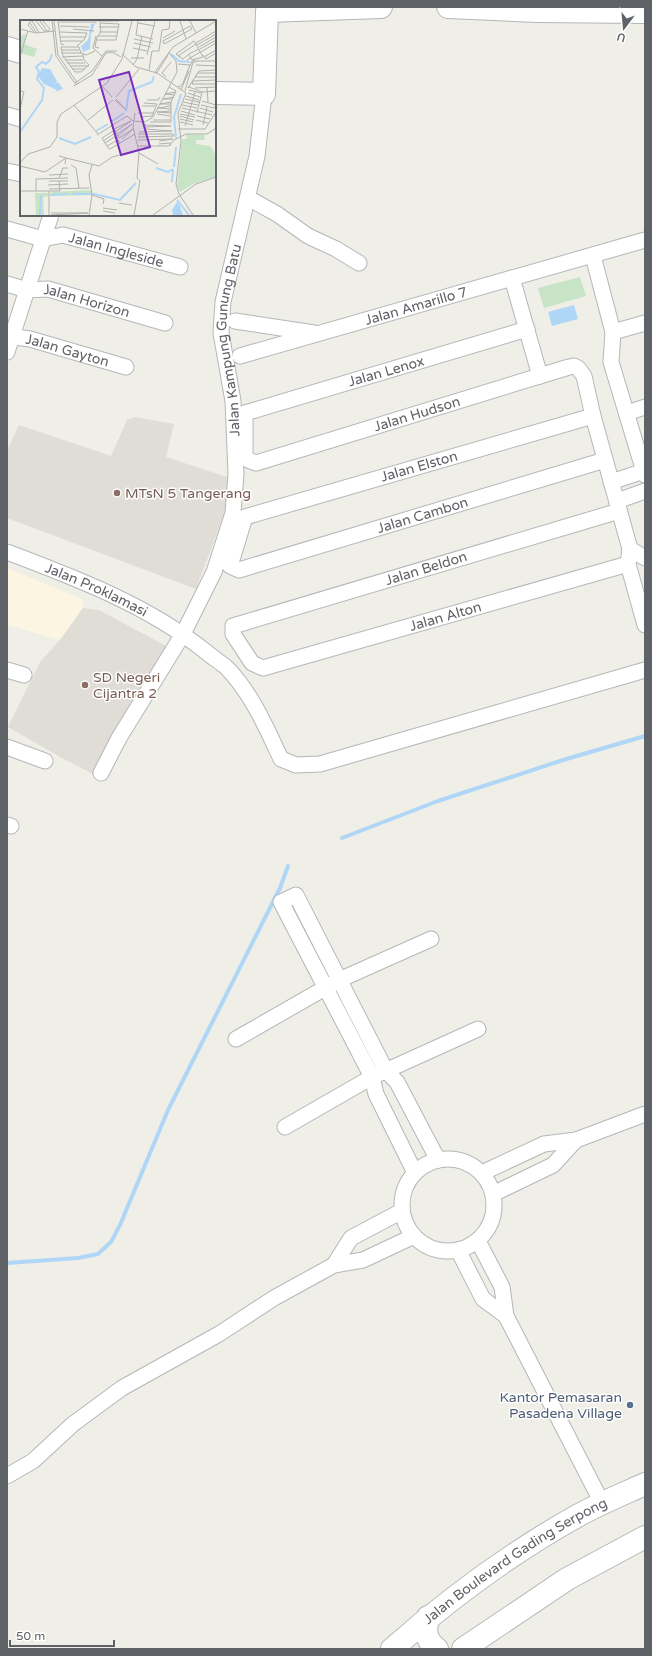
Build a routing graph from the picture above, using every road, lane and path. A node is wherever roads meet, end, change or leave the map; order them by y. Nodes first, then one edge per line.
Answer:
1 (381, 7) edge
2 (448, 7) edge
3 (266, 9) edge
4 (645, 12) edge
5 (7, 48) edge
6 (20, 52) edge
7 (216, 92) edge
8 (264, 94) junction
9 (7, 115) edge
10 (20, 119) edge
11 (7, 171) edge
12 (20, 174) edge
13 (248, 198) junction
14 (51, 216) edge
15 (7, 229) edge
16 (43, 239) junction
17 (645, 240) edge
18 (593, 256) junction
19 (359, 263) dead end
20 (180, 267) dead end
21 (512, 278) junction
22 (7, 284) edge
23 (28, 290) junction
24 (236, 321) dead end
25 (165, 323) dead end
26 (645, 323) edge
27 (527, 330) junction
28 (613, 332) junction
29 (320, 334) junction
30 (9, 337) edge
31 (7, 352) edge
32 (240, 356) dead end
33 (126, 367) dead end
34 (540, 376) junction
35 (645, 408) edge
36 (627, 413) junction
37 (593, 416) junction
38 (605, 460) junction
39 (256, 462) joint
40 (644, 473) edge
41 (611, 482) junction
42 (645, 491) edge
43 (618, 506) junction
44 (7, 552) edge
45 (629, 556) junction
46 (645, 558) edge
47 (239, 570) joint
48 (645, 625) edge
49 (183, 634) junction
50 (263, 668) joint
51 (7, 670) edge
52 (645, 670) edge
53 (24, 675) dead end
54 (7, 747) edge
55 (45, 760) dead end
56 (101, 773) dead end
57 (431, 939) dead end
58 (339, 980) junction
59 (325, 988) junction
60 (478, 1028) dead end
61 (236, 1039) dead end
62 (379, 1074) junction
63 (645, 1114) edge
64 (285, 1127) dead end
65 (576, 1140) junction
66 (438, 1160) junction
67 (415, 1173) junction
68 (482, 1173) junction
69 (493, 1194) junction
70 (402, 1211) junction
71 (414, 1236) junction
72 (478, 1241) junction
73 (458, 1250) junction
74 (334, 1265) junction
75 (506, 1316) junction
76 (7, 1476) edge
77 (645, 1484) edge
78 (602, 1503) junction
79 (645, 1536) edge
80 (428, 1617) junction
81 (392, 1649) edge
82 (437, 1649) edge
83 (463, 1649) edge

1 - 3 main road
2 - 4 main road
3 - 8 main road
5 - 6 main road
7 - 8 main road
8 - 13 street, Jalan Kampung Gunung Batu
9 - 10 street
11 - 12 street
13 - 19 street
13 - 49 street, Jalan Kampung Gunung Batu
14 - 16 street
15 - 16 street, Jalan Ingleside
16 - 20 street, Jalan Ingleside
16 - 23 street
17 - 18 street, Jalan Amarillo 7
18 - 21 street, Jalan Amarillo 7
18 - 28 street
21 - 27 street
21 - 29 street, Jalan Amarillo 7
22 - 23 street, Jalan Horizon
23 - 25 street, Jalan Horizon
23 - 30 street
24 - 29 street, Jalan Amarillo 7
26 - 28 street
27 - 34 street
27 - 39 street, Jalan Lenox
28 - 36 street
29 - 32 street, Jalan Amarillo 7
30 - 31 street
30 - 33 street, Jalan Gayton
34 - 37 street, Jalan Hudson
34 - 39 street, Jalan Hudson
35 - 36 street
36 - 40 street
37 - 38 street
37 - 47 street, Jalan Elston
38 - 41 street
38 - 47 street, Jalan Cambon
40 - 41 street
41 - 43 street
42 - 43 street, Jalan Beldon
43 - 45 street
43 - 50 street, Jalan Beldon
44 - 49 street, Jalan Proklamasi
45 - 46 street
45 - 48 street
45 - 50 street, Jalan Alton
49 - 52 street, Jalan Proklamasi
49 - 56 street, Jalan Kampung Gunung Batu
51 - 53 street
54 - 55 street
57 - 58 street
58 - 59 street
58 - 59 street
58 - 62 street
59 - 61 street
59 - 62 street
60 - 62 street
62 - 64 street
62 - 66 street
62 - 67 street
63 - 65 street
65 - 68 street
65 - 69 street
66 - 67 street
66 - 68 street
67 - 70 street
68 - 69 street
69 - 72 street
70 - 71 street
70 - 74 street
71 - 73 street
71 - 74 street
72 - 73 street
72 - 75 street
73 - 75 street
74 - 76 street
75 - 78 street
77 - 78 main road, Jalan Boulevard Gading Serpong
78 - 80 main road, Jalan Boulevard Gading Serpong
79 - 83 main road
80 - 81 main road, Jalan Boulevard Gading Serpong
80 - 82 main road

